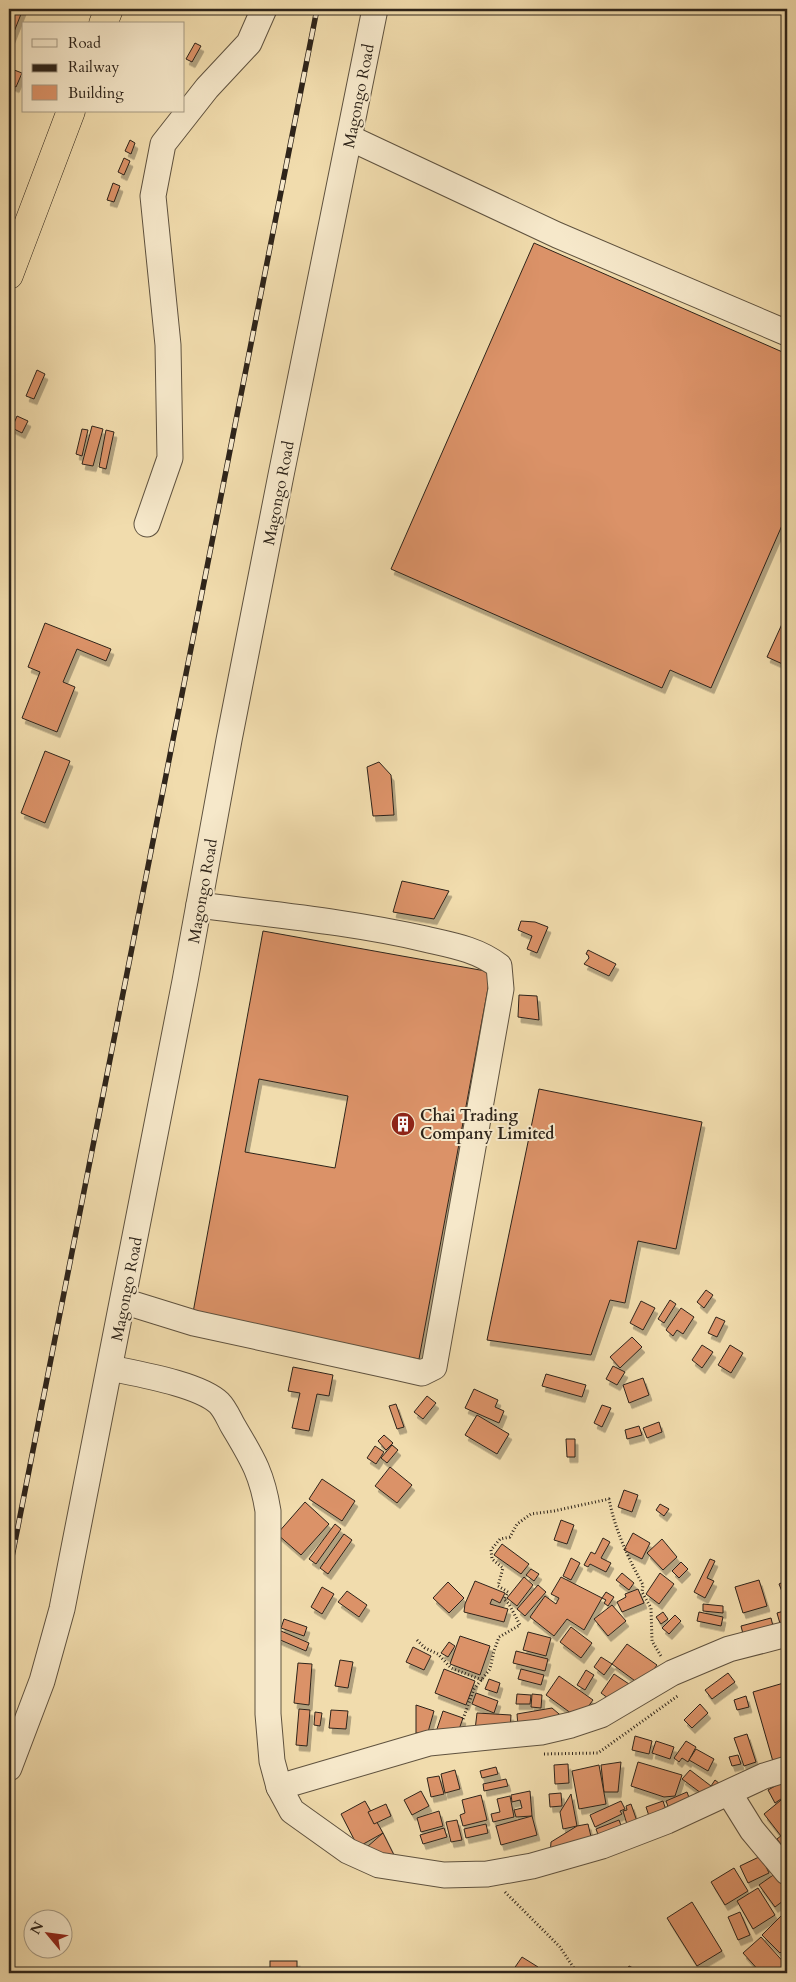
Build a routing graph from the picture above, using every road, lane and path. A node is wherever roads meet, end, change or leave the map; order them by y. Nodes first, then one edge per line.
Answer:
1 (109, 9) edge
2 (264, 9) edge
3 (375, 9) edge
4 (105, 22) edge
5 (71, 112) edge
6 (350, 138) junction
7 (9, 275) edge
8 (787, 333) edge
9 (147, 524) dead end
10 (199, 905) junction
11 (123, 1301) junction
12 (110, 1368) junction
13 (787, 1634) edge
14 (417, 1640) dead end
15 (672, 1673) junction
16 (482, 1680) junction
17 (462, 1741) junction
18 (9, 1768) edge
19 (787, 1769) edge
20 (279, 1787) junction
21 (729, 1792) junction
22 (787, 1872) edge
23 (487, 1874) junction
24 (577, 1973) edge

1 - 4 highway
2 - 9 street
3 - 6 street, Magongo Road
5 - 7 highway
6 - 8 street
6 - 10 street, Magongo Road
10 - 11 street, Magongo Road
10 - 11 street
11 - 12 street, Magongo Road
12 - 18 street, Magongo Road
12 - 20 street
13 - 15 street
14 - 16 path
15 - 16 path
15 - 17 street
16 - 17 path
17 - 20 street
19 - 21 street
20 - 23 street
21 - 22 street
21 - 23 street
23 - 24 path

